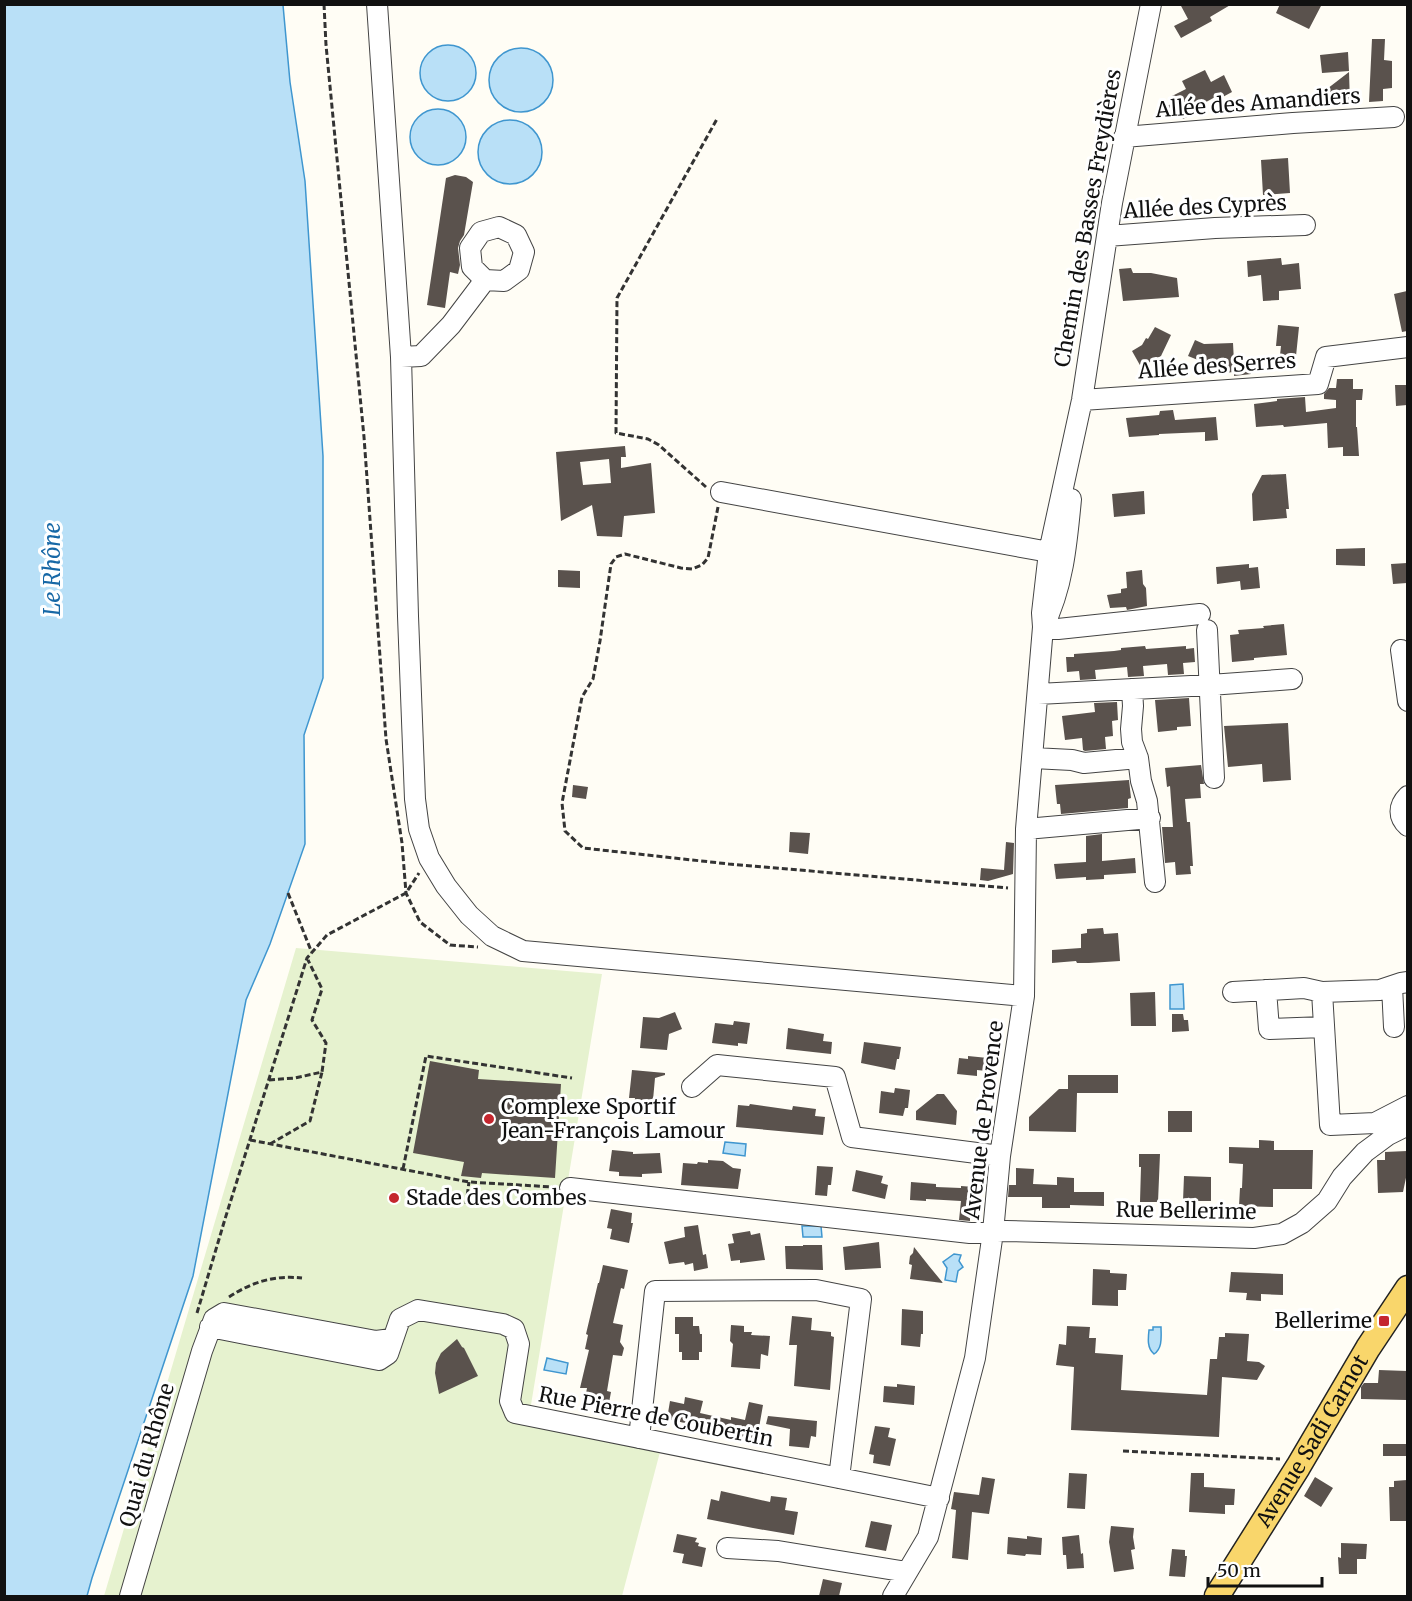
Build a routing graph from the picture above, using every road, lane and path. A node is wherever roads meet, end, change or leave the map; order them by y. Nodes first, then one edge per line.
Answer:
1 (324, 4) edge
2 (377, 4) edge
3 (1151, 4) edge
4 (1394, 117) dead end
5 (717, 119) dead end
6 (1124, 137) junction
7 (1305, 225) dead end
8 (1107, 236) junction
9 (485, 280) dead end
10 (1407, 347) edge
11 (401, 357) junction
12 (1082, 399) junction
13 (1073, 439) junction
14 (721, 492) junction
15 (1049, 552) junction
16 (1042, 630) junction
17 (1401, 650) dead end
18 (1292, 679) dead end
19 (1209, 685) junction
20 (1132, 689) junction
21 (1038, 694) junction
22 (1407, 701) edge
23 (1033, 758) junction
24 (1138, 758) junction
25 (1214, 778) dead end
26 (1407, 796) edge
27 (1150, 818) junction
28 (1407, 826) edge
29 (1026, 830) junction
30 (429, 858) junction
31 (1155, 882) dead end
32 (1025, 890) junction
33 (288, 893) dead end
34 (406, 893) junction
35 (481, 948) dead end
36 (312, 953) junction
37 (307, 958) junction
38 (1400, 984) edge
39 (1266, 990) junction
40 (1233, 992) dead end
41 (1322, 992) junction
42 (1024, 996) junction
43 (1324, 1027) junction
44 (1394, 1027) dead end
45 (322, 1072) junction
46 (572, 1078) dead end
47 (269, 1080) junction
48 (692, 1087) dead end
49 (1407, 1106) edge
50 (1407, 1125) edge
51 (250, 1140) junction
52 (270, 1144) junction
53 (1000, 1156) junction
54 (403, 1169) junction
55 (469, 1182) junction
56 (570, 1188) joint
57 (466, 1204) dead end
58 (993, 1232) junction
59 (302, 1278) dead end
60 (1407, 1288) edge
61 (209, 1321) junction
62 (639, 1438) junction
63 (1123, 1450) dead end
64 (1299, 1467) junction
65 (839, 1478) junction
66 (939, 1498) junction
67 (728, 1548) dead end
68 (907, 1572) junction
69 (130, 1596) edge
70 (893, 1596) edge
71 (1217, 1596) edge

1 - 34 path
2 - 11 street
3 - 6 street, Chemin des Basses Freydières
4 - 6 street, Allée des Amandiers
5 - 14 path
6 - 8 street, Chemin des Basses Freydières
7 - 8 street, Allée des Cyprès
8 - 12 street, Chemin des Basses Freydières
9 - 11 street
10 - 12 street, Allée des Serres
11 - 30 street
12 - 13 street, Chemin des Basses Freydières
13 - 15 street, Chemin des Basses Freydières
13 - 16 street, Chemin des Basses Freydières
14 - 15 street
14 - 32 path
15 - 16 street, Chemin des Basses Freydières
16 - 19 street
16 - 21 street, Avenue de Provence
17 - 22 street
18 - 19 street
19 - 20 street
19 - 25 street
20 - 21 street
20 - 24 street
21 - 23 street, Avenue de Provence
23 - 24 street
23 - 29 street, Avenue de Provence
24 - 27 street
26 - 28 street
27 - 29 street
27 - 31 street
29 - 32 street, Avenue de Provence
30 - 34 path
30 - 42 street
32 - 42 street, Avenue de Provence
33 - 36 path
34 - 35 path
34 - 36 path
36 - 37 path
37 - 45 path
37 - 47 path
38 - 41 street
38 - 44 street
39 - 40 street
39 - 41 street
39 - 43 street
41 - 43 street
42 - 53 street, Avenue de Provence
43 - 49 street
45 - 47 path
45 - 52 path
46 - 54 path
47 - 51 path
48 - 53 street
50 - 58 street, Rue Bellerime
51 - 52 path
51 - 61 path
52 - 54 path
53 - 58 street, Avenue de Provence
54 - 55 path
55 - 56 path
55 - 57 path
56 - 58 street, Rue Bellerime
58 - 66 street, Avenue de Provence
59 - 61 path
60 - 64 main road, Avenue Sadi Carnot
61 - 62 street, Rue Pierre de Coubertin
61 - 69 street, Quai du Rhône
62 - 65 street, Rue Pierre de Coubertin
62 - 65 street
63 - 64 path
64 - 71 main road, Avenue Sadi Carnot
65 - 66 street, Rue Pierre de Coubertin
66 - 68 street, Avenue de Provence
67 - 68 street
68 - 70 street, Avenue de Provence

